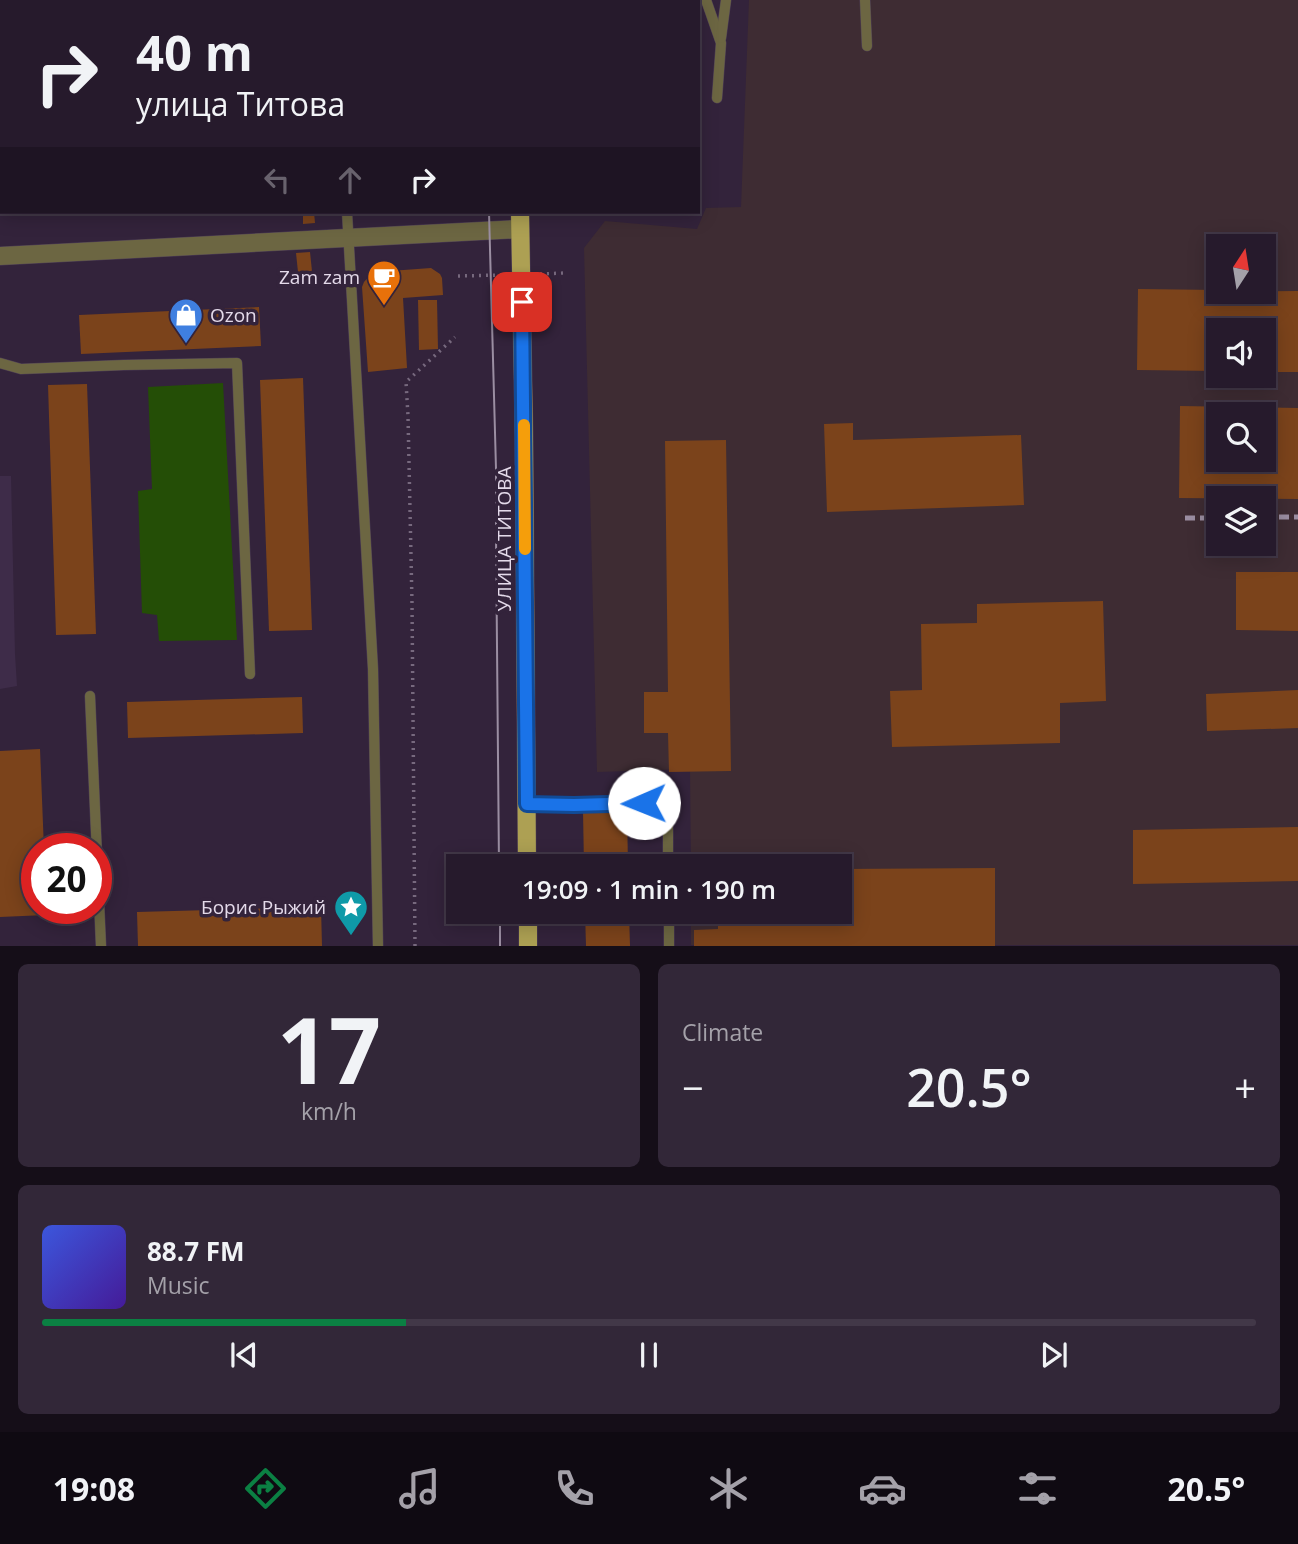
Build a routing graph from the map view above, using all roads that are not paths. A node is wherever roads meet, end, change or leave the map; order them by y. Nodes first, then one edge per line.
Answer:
1 (706, 0) edge
2 (726, 0) edge
3 (865, 0) edge
4 (721, 43) junction
5 (867, 46) dead end
6 (717, 98) dead end
7 (347, 214) edge
8 (520, 220) edge
9 (348, 238) junction
10 (0, 256) edge
11 (0, 363) edge
12 (250, 674) dead end
13 (90, 696) dead end
14 (527, 804) junction
15 (527, 854) edge
16 (668, 854) edge
17 (528, 924) edge
18 (669, 924) edge
19 (101, 946) edge
20 (378, 946) edge
21 (528, 946) edge
22 (669, 946) edge

1 - 4 lane
2 - 4 lane
3 - 5 lane
4 - 6 lane
7 - 9 lane
8 - 9 street
8 - 14 main road, УЛИЦА ТИТОВА
9 - 10 street
9 - 20 lane
11 - 12 lane
13 - 19 lane
14 - 15 main road, УЛИЦА ТИТОВА
14 - 16 lane
17 - 21 main road
18 - 22 lane

